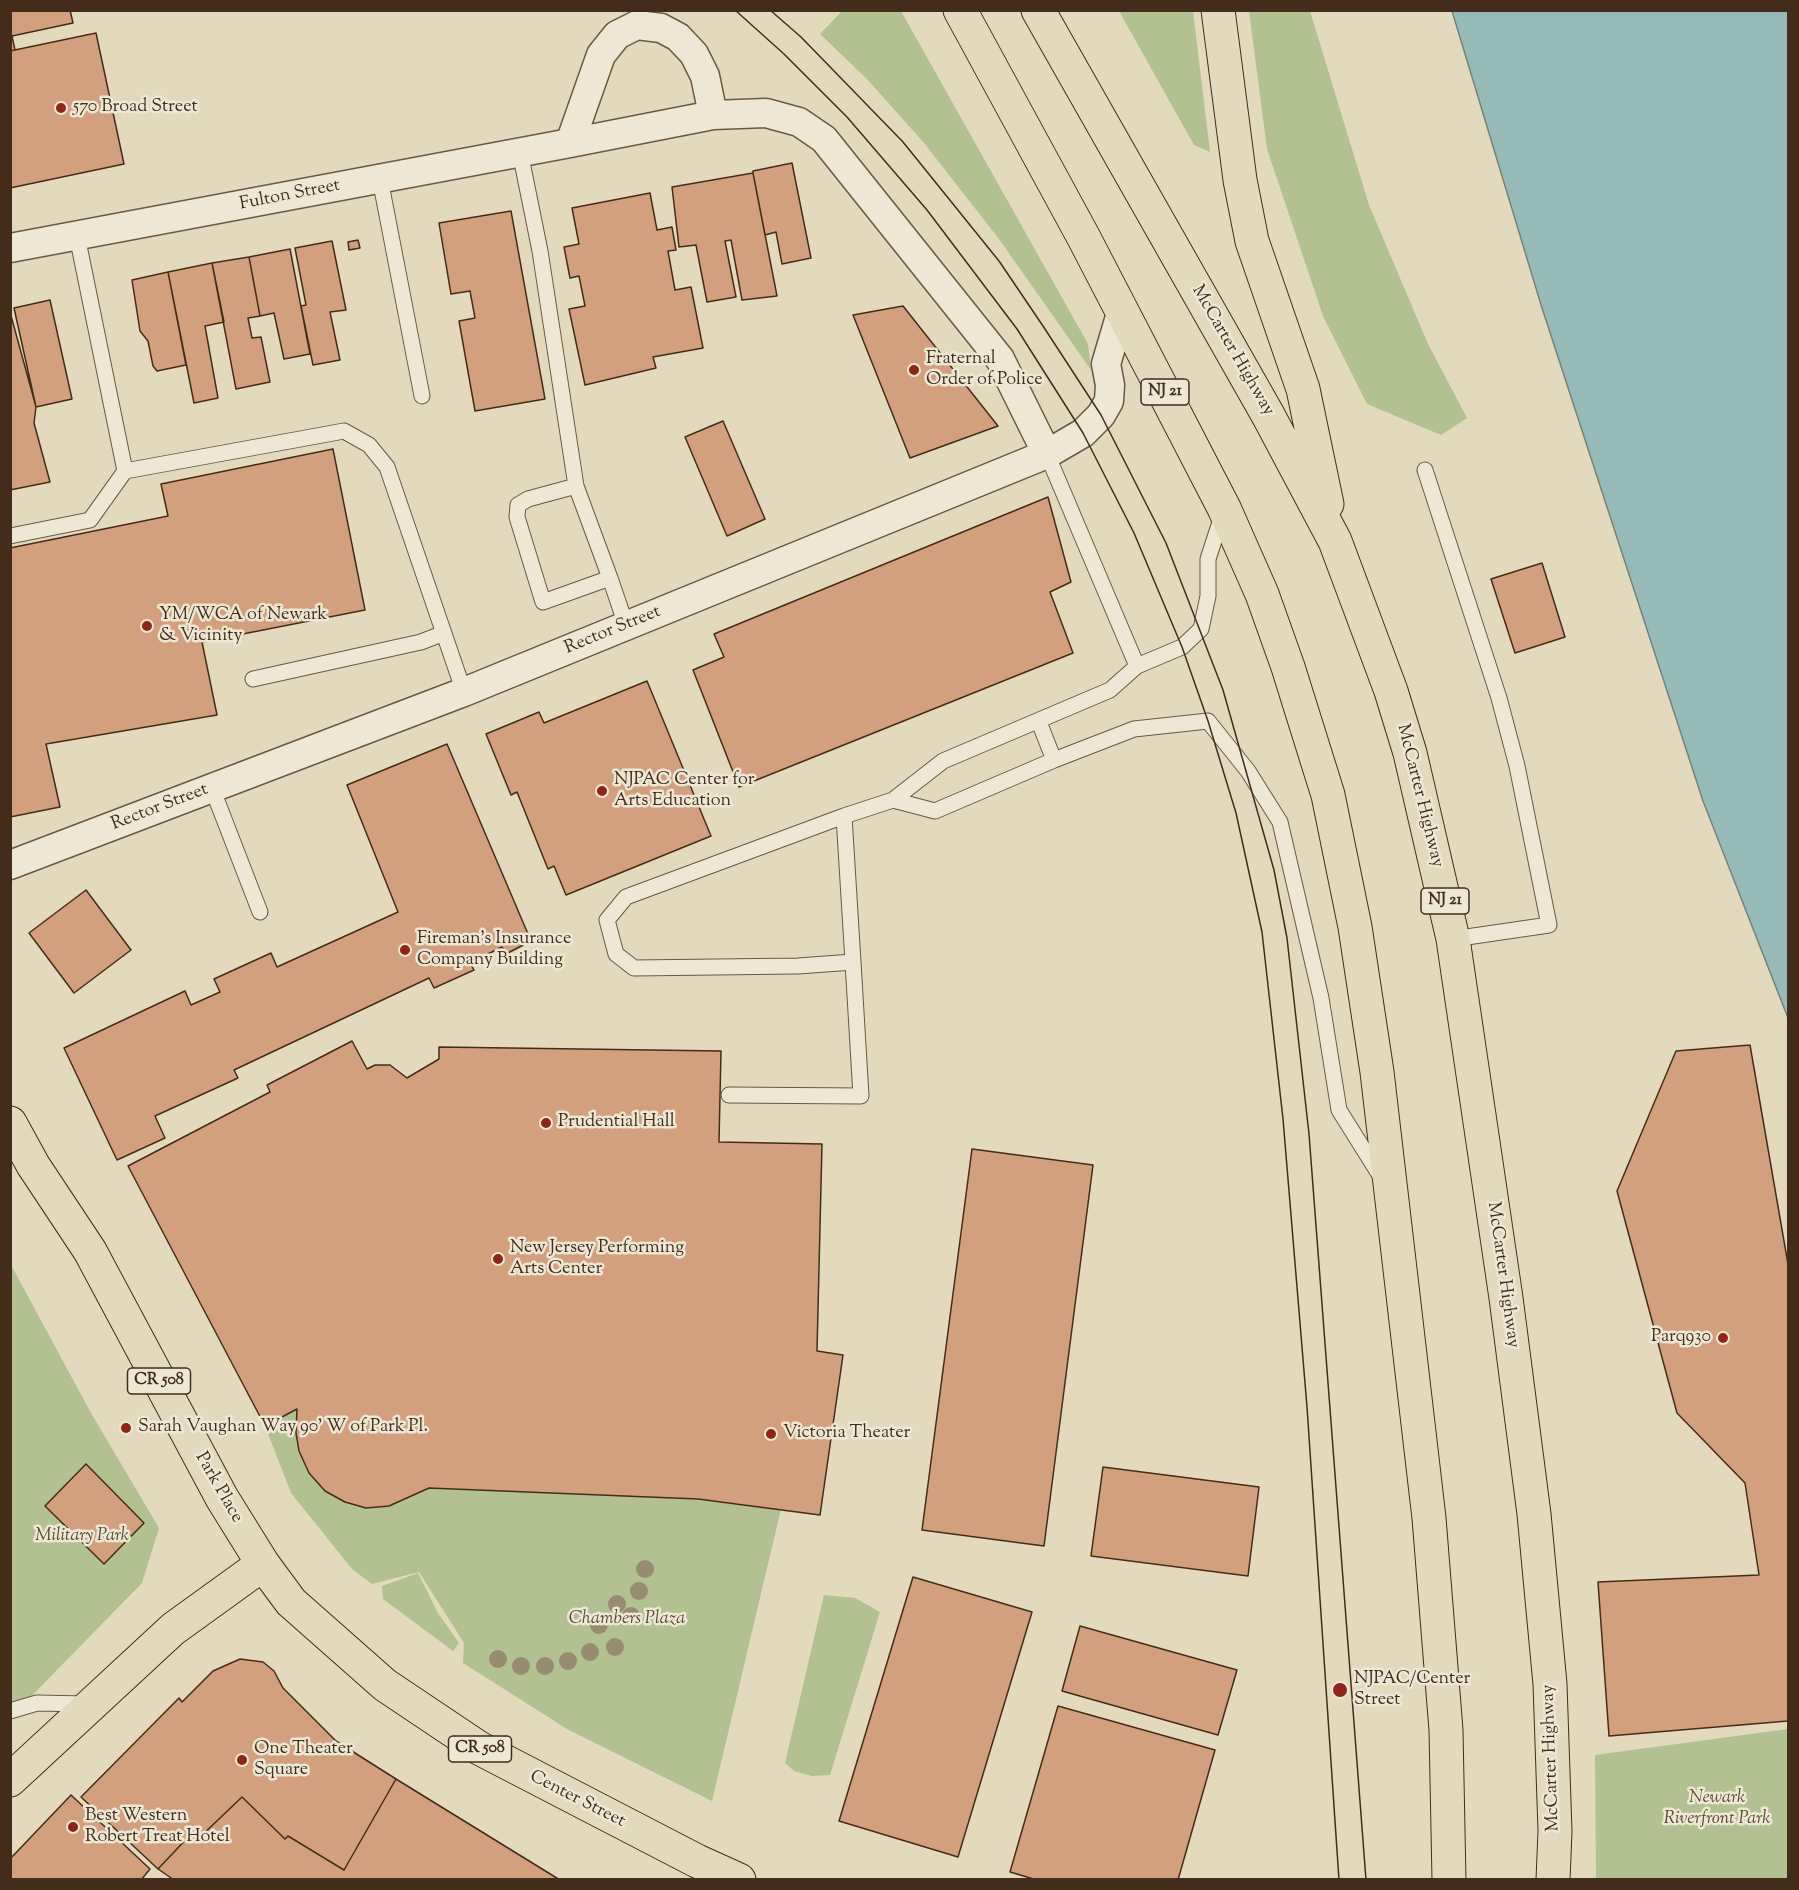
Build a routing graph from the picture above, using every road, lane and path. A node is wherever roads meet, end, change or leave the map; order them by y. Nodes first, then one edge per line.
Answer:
1 (960, 10) edge
2 (1038, 10) edge
3 (1218, 10) edge
4 (713, 115) junction
5 (570, 143) junction
6 (520, 152) junction
7 (380, 179) junction
8 (76, 236) junction
9 (10, 248) edge
10 (1122, 310) junction
11 (423, 396) dead end
12 (1047, 454) junction
13 (1425, 470) dead end
14 (125, 471) junction
15 (576, 486) junction
16 (1224, 508) junction
17 (10, 536) edge
18 (1335, 541) junction
19 (610, 578) junction
20 (626, 625) junction
21 (444, 633) junction
22 (1137, 666) junction
23 (254, 679) dead end
24 (464, 692) junction
25 (1039, 722) junction
26 (1053, 760) junction
27 (212, 788) junction
28 (893, 800) junction
29 (844, 816) junction
30 (10, 865) edge
31 (260, 912) dead end
32 (1453, 939) junction
33 (853, 962) junction
34 (729, 1095) dead end
35 (10, 1123) edge
36 (1391, 1194) junction
37 (263, 1564) junction
38 (89, 1704) junction
39 (10, 1711) edge
40 (10, 1780) edge
41 (739, 1880) edge
42 (1449, 1880) edge
43 (1553, 1880) edge

1 - 10 main road, NJ 21
2 - 18 main road, McCarter Highway / NJ 21
3 - 18 main road
4 - 5 street, Fulton Street
4 - 5 street
4 - 12 street, Fulton Street
5 - 6 street, Fulton Street
6 - 7 street, Fulton Street
6 - 15 lane
7 - 8 street, Fulton Street
7 - 11 lane
8 - 9 street, Fulton Street
8 - 14 lane
10 - 12 street, Rector Street
10 - 16 main road, NJ 21
12 - 20 street, Rector Street
12 - 22 lane
13 - 32 lane
14 - 17 lane
14 - 21 lane
15 - 19 lane
15 - 19 lane
16 - 22 lane
16 - 36 main road, NJ 21
18 - 32 main road, McCarter Highway / NJ 21
19 - 20 lane
20 - 24 street, Rector Street
21 - 23 lane
21 - 24 lane
22 - 25 lane
24 - 27 street, Rector Street
25 - 26 lane
25 - 28 lane
26 - 28 lane
26 - 36 lane
27 - 30 street, Rector Street
27 - 31 lane
28 - 29 lane
29 - 33 lane
29 - 33 lane
32 - 43 main road, McCarter Highway / NJ 21
33 - 34 lane
35 - 37 main road, Park Place / CR 508
36 - 42 main road, NJ 21
37 - 38 main road
37 - 41 main road, Center Street / CR 508
38 - 39 lane
38 - 40 main road

